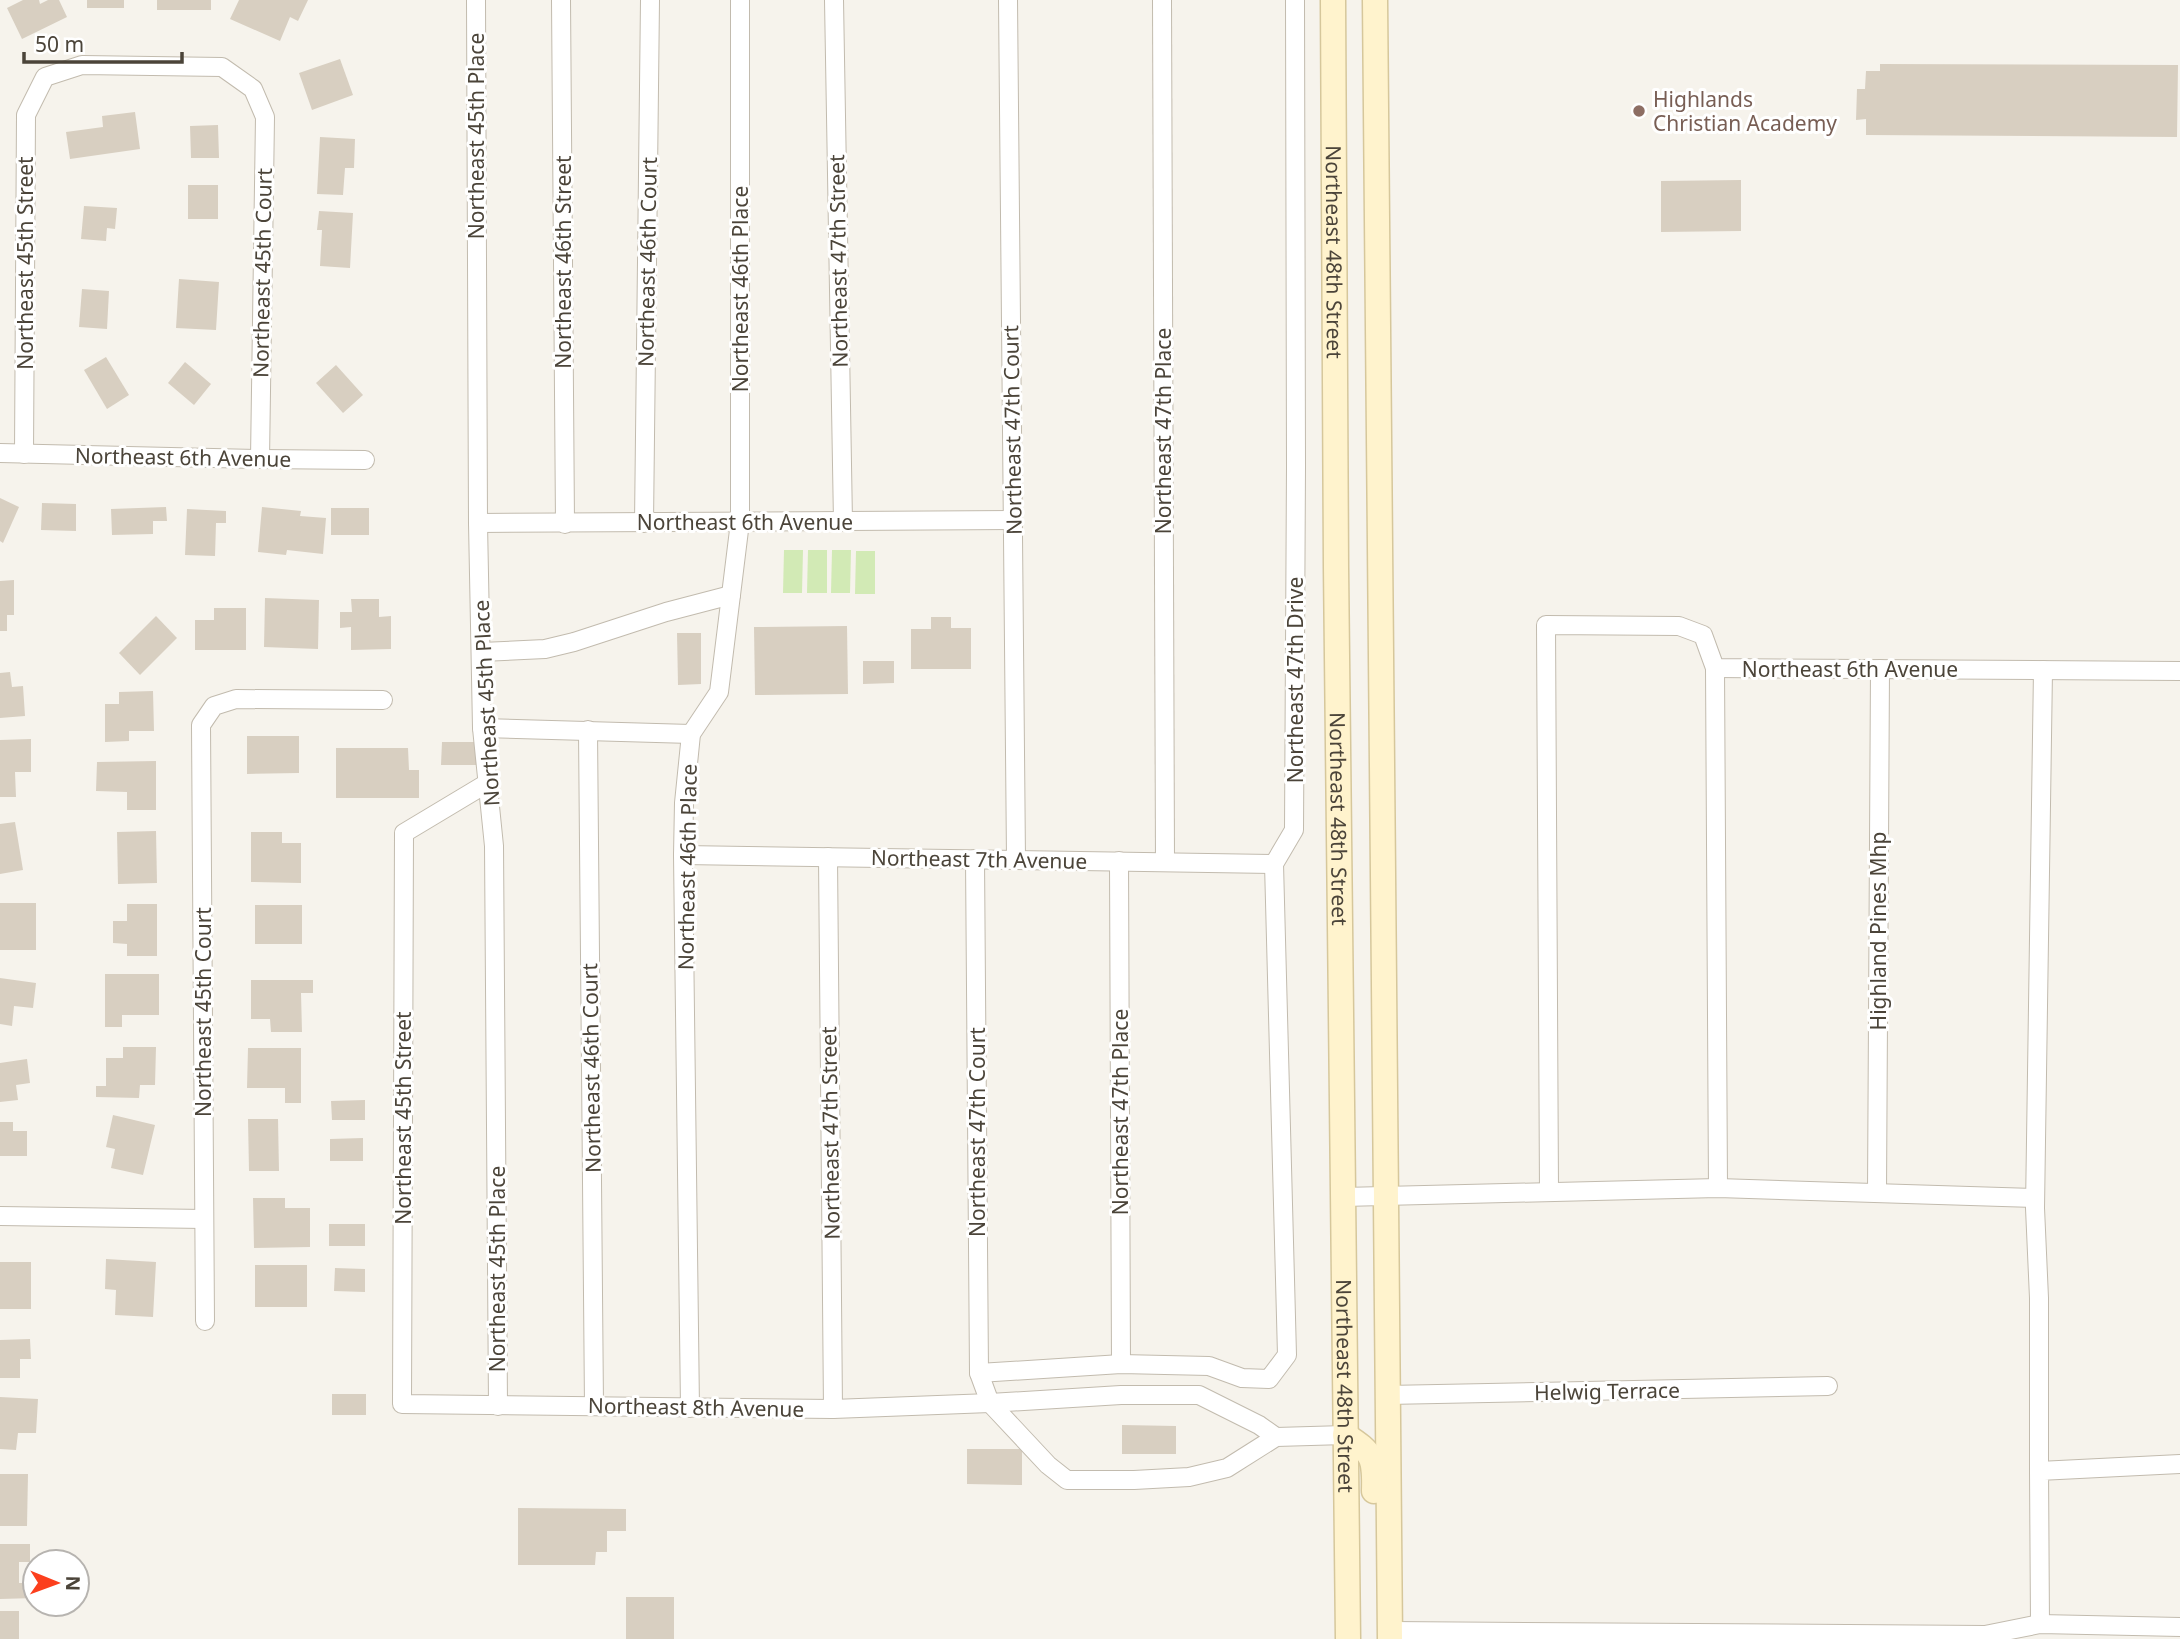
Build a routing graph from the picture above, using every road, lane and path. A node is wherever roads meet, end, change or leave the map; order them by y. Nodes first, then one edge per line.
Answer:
1 (476, 0) edge
2 (561, 0) edge
3 (650, 0) edge
4 (740, 0) edge
5 (834, 0) edge
6 (1008, 0) edge
7 (1162, 0) edge
8 (1296, 0) edge
9 (1332, 0) edge
10 (1375, 0) edge
11 (253, 89) joint
12 (0, 453) edge
13 (24, 454) junction
14 (260, 459) junction
15 (365, 460) dead end
16 (1013, 520) junction
17 (740, 522) junction
18 (843, 522) junction
19 (478, 523) junction
20 (644, 523) junction
21 (565, 524) junction
22 (731, 596) junction
23 (481, 652) junction
24 (1715, 668) junction
25 (1880, 669) junction
26 (2043, 670) junction
27 (2180, 671) edge
28 (383, 700) dead end
29 (482, 728) junction
30 (587, 730) junction
31 (691, 734) junction
32 (489, 782) junction
33 (683, 855) junction
34 (828, 857) junction
35 (975, 859) junction
36 (1016, 859) junction
37 (1119, 861) junction
38 (1166, 862) junction
39 (1275, 864) junction
40 (1718, 1188) junction
41 (1549, 1191) junction
42 (1877, 1193) junction
43 (1386, 1195) junction
44 (1343, 1198) junction
45 (2035, 1198) junction
46 (0, 1216) edge
47 (204, 1219) junction
48 (205, 1321) dead end
49 (1121, 1364) junction
50 (979, 1373) junction
51 (1828, 1386) dead end
52 (1387, 1395) junction
53 (989, 1403) junction
54 (402, 1404) joint
55 (498, 1406) junction
56 (594, 1406) junction
57 (690, 1408) junction
58 (833, 1409) junction
59 (1345, 1435) junction
60 (1276, 1437) junction
61 (2180, 1464) edge
62 (2039, 1471) junction
63 (2040, 1624) junction
64 (2180, 1628) edge
65 (1386, 1636) edge
66 (1986, 1637) edge
67 (1348, 1639) edge

1 - 19 street, Northeast 45th Place
2 - 21 street, Northeast 46th Street
3 - 20 street, Northeast 46th Court
4 - 17 street, Northeast 46th Place
5 - 18 street, Northeast 47th Street
6 - 16 street, Northeast 47th Court
7 - 38 street, Northeast 47th Place
8 - 39 street, Northeast 47th Drive
9 - 44 main road, Northeast 48th Street
10 - 43 main road, Northeast 48th Street
11 - 13 street, Northeast 45th Street
11 - 14 street, Northeast 45th Court
12 - 13 street, Northeast 6th Avenue
13 - 14 street, Northeast 6th Avenue
14 - 15 street, Northeast 6th Avenue
16 - 18 street, Northeast 6th Avenue
16 - 36 street, Northeast 47th Court
17 - 18 street, Northeast 6th Avenue
17 - 20 street, Northeast 6th Avenue
17 - 22 street, Northeast 46th Place
19 - 21 street, Northeast 6th Avenue
19 - 23 street, Northeast 45th Place
20 - 21 street, Northeast 6th Avenue
22 - 23 street
22 - 31 street, Northeast 46th Place
23 - 29 street, Northeast 45th Place
24 - 25 street, Northeast 6th Avenue
24 - 40 street
24 - 41 street, Northeast 6th Avenue
25 - 26 street, Northeast 6th Avenue
25 - 42 street, Highland Pines Mhp
26 - 27 street, Northeast 6th Avenue
26 - 45 street
28 - 47 street, Northeast 45th Court
29 - 30 street
29 - 32 street, Northeast 45th Place
30 - 31 street
30 - 56 street, Northeast 46th Court
31 - 33 street, Northeast 46th Place
32 - 54 street, Northeast 45th Street
32 - 55 street, Northeast 45th Place
33 - 34 street, Northeast 7th Avenue
33 - 57 street, Northeast 46th Place
34 - 35 street, Northeast 7th Avenue
34 - 58 street, Northeast 47th Street
35 - 36 street, Northeast 7th Avenue
35 - 50 street, Northeast 47th Court
36 - 37 street, Northeast 7th Avenue
37 - 38 street, Northeast 7th Avenue
37 - 49 street, Northeast 47th Place
38 - 39 street, Northeast 7th Avenue
39 - 49 street
40 - 41 street
40 - 42 street
41 - 43 street
42 - 45 street
43 - 44 street
43 - 52 main road, Northeast 48th Street
44 - 59 main road, Northeast 48th Street
45 - 62 street
46 - 47 street
47 - 48 street, Northeast 45th Court
49 - 50 street
50 - 53 street, Northeast 47th Court
51 - 52 street, Helwig Terrace
52 - 65 main road, Northeast 48th Street
53 - 58 street, Northeast 8th Avenue
53 - 60 street, Northeast 8th Avenue
53 - 60 street
54 - 55 street, Northeast 8th Avenue
55 - 56 street, Northeast 8th Avenue
56 - 57 street, Northeast 8th Avenue
57 - 58 street, Northeast 8th Avenue
59 - 60 street
59 - 65 main road
59 - 67 main road, Northeast 48th Street
61 - 62 street
62 - 63 street
63 - 64 street
63 - 66 street
65 - 66 street

